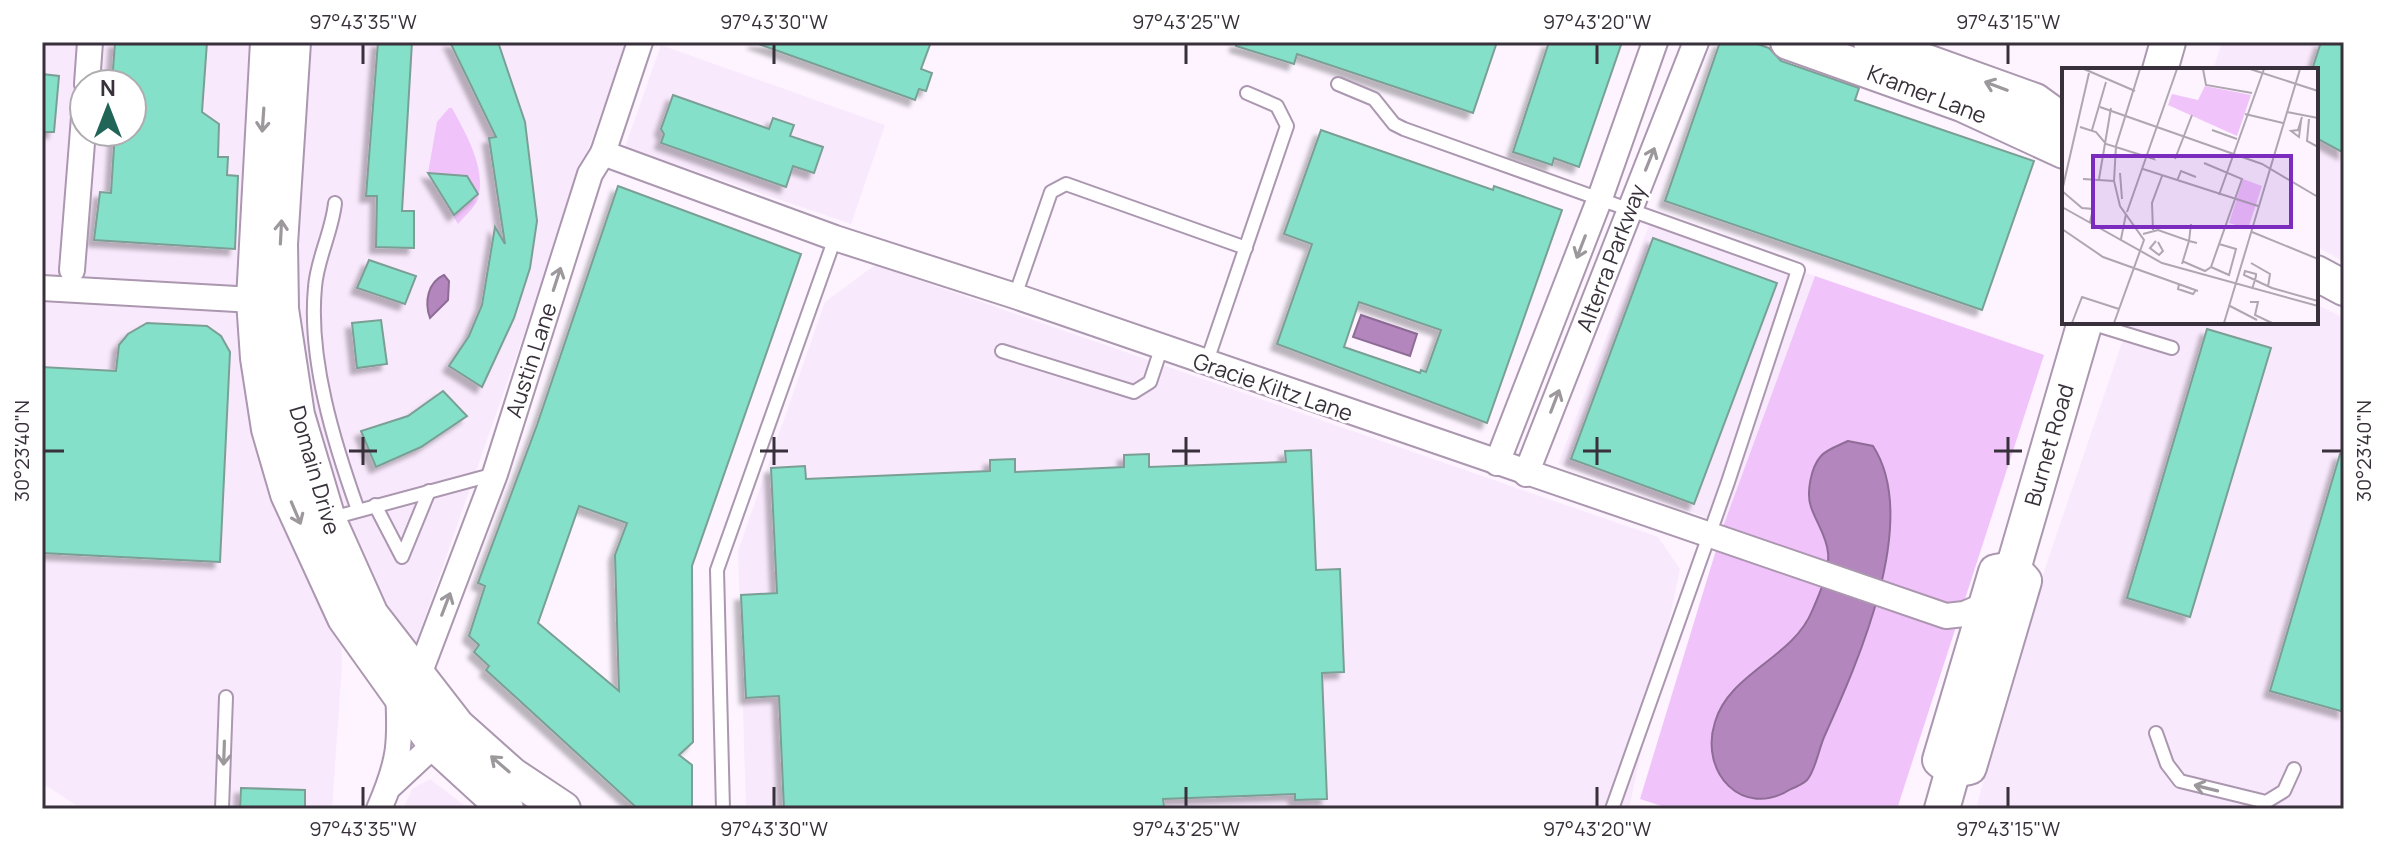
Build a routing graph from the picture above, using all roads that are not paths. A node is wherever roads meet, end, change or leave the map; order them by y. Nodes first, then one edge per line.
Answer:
1 (90, 42) edge
2 (268, 42) edge
3 (293, 42) edge
4 (640, 42) edge
5 (1655, 42) edge
6 (1696, 42) edge
7 (1788, 42) edge
8 (1871, 42) edge
9 (2168, 42) edge
10 (88, 68) edge
11 (2161, 68) edge
12 (1338, 84) dead end
13 (1247, 93) dead end
14 (2062, 121) edge
15 (82, 148) edge
16 (2062, 150) edge
17 (603, 153) junction
18 (1600, 198) junction
19 (335, 203) dead end
20 (1629, 209) junction
21 (835, 238) junction
22 (1246, 248) junction
23 (72, 270) dead end
24 (2318, 274) edge
25 (42, 288) edge
26 (288, 288) junction
27 (2344, 288) edge
28 (1015, 296) junction
29 (2085, 324) edge
30 (2093, 324) edge
31 (2172, 348) dead end
32 (1161, 349) junction
33 (1002, 351) dead end
34 (1206, 364) junction
35 (1497, 463) junction
36 (495, 474) junction
37 (1526, 474) junction
38 (429, 491) junction
39 (375, 505) junction
40 (335, 508) junction
41 (1709, 536) junction
42 (2013, 569) junction
43 (345, 592) junction
44 (1985, 605) junction
45 (1946, 616) junction
46 (1969, 657) junction
47 (408, 684) junction
48 (226, 697) dead end
49 (2156, 733) dead end
50 (446, 735) junction
51 (2294, 769) dead end
52 (1953, 770) junction
53 (384, 798) edge
54 (222, 809) edge
55 (506, 809) edge
56 (563, 809) edge
57 (723, 809) edge
58 (1612, 809) edge
59 (1942, 809) edge

1 - 10 street
2 -> 26 street, Domain Drive
26 -> 3 street, Domain Drive
4 - 17 street, Austin Lane
5 - 18 street, Alterra Parkway
20 -> 6 street, Alterra Parkway
7 - 16 street, Kramer Lane
14 -> 8 street, Kramer Lane
9 - 11 street
12 - 18 lane
13 - 22 lane
15 - 23 street
17 - 21 street, Gracie Kiltz Lane
36 -> 17 street, Austin Lane
18 - 20 lane
18 -> 35 street, Alterra Parkway
19 - 26 lane
37 -> 20 street, Alterra Parkway
20 - 41 lane
21 - 28 street, Gracie Kiltz Lane
21 - 57 lane
22 - 28 lane
22 - 34 lane
24 - 27 street
25 - 26 street
26 - 40 street, Domain Drive
26 -> 43 street, Domain Drive
28 - 32 street, Gracie Kiltz Lane
29 - 42 street, Burnet Road
30 - 31 lane
32 - 33 lane
32 - 34 street, Gracie Kiltz Lane
34 - 35 street, Gracie Kiltz Lane
35 - 37 street, Gracie Kiltz Lane
36 - 38 lane
47 -> 36 street, Austin Lane
37 - 41 street, Gracie Kiltz Lane
38 - 39 lane
38 - 39 lane
39 - 40 lane
40 - 43 street, Domain Drive
41 - 45 street, Gracie Kiltz Lane
41 - 58 lane
42 - 44 street, Burnet Road
42 - 52 street, Burnet Road
43 - 47 street, Domain Drive
44 - 45 street
44 - 46 street, Burnet Road
45 - 46 street
46 - 52 street, Burnet Road
47 - 50 street, Domain Drive
47 - 53 street
48 -> 54 lane
51 -> 49 lane
50 - 53 street
50 - 55 street, Domain Drive
56 -> 50 street, Domain Drive
52 - 59 street, Burnet Road

